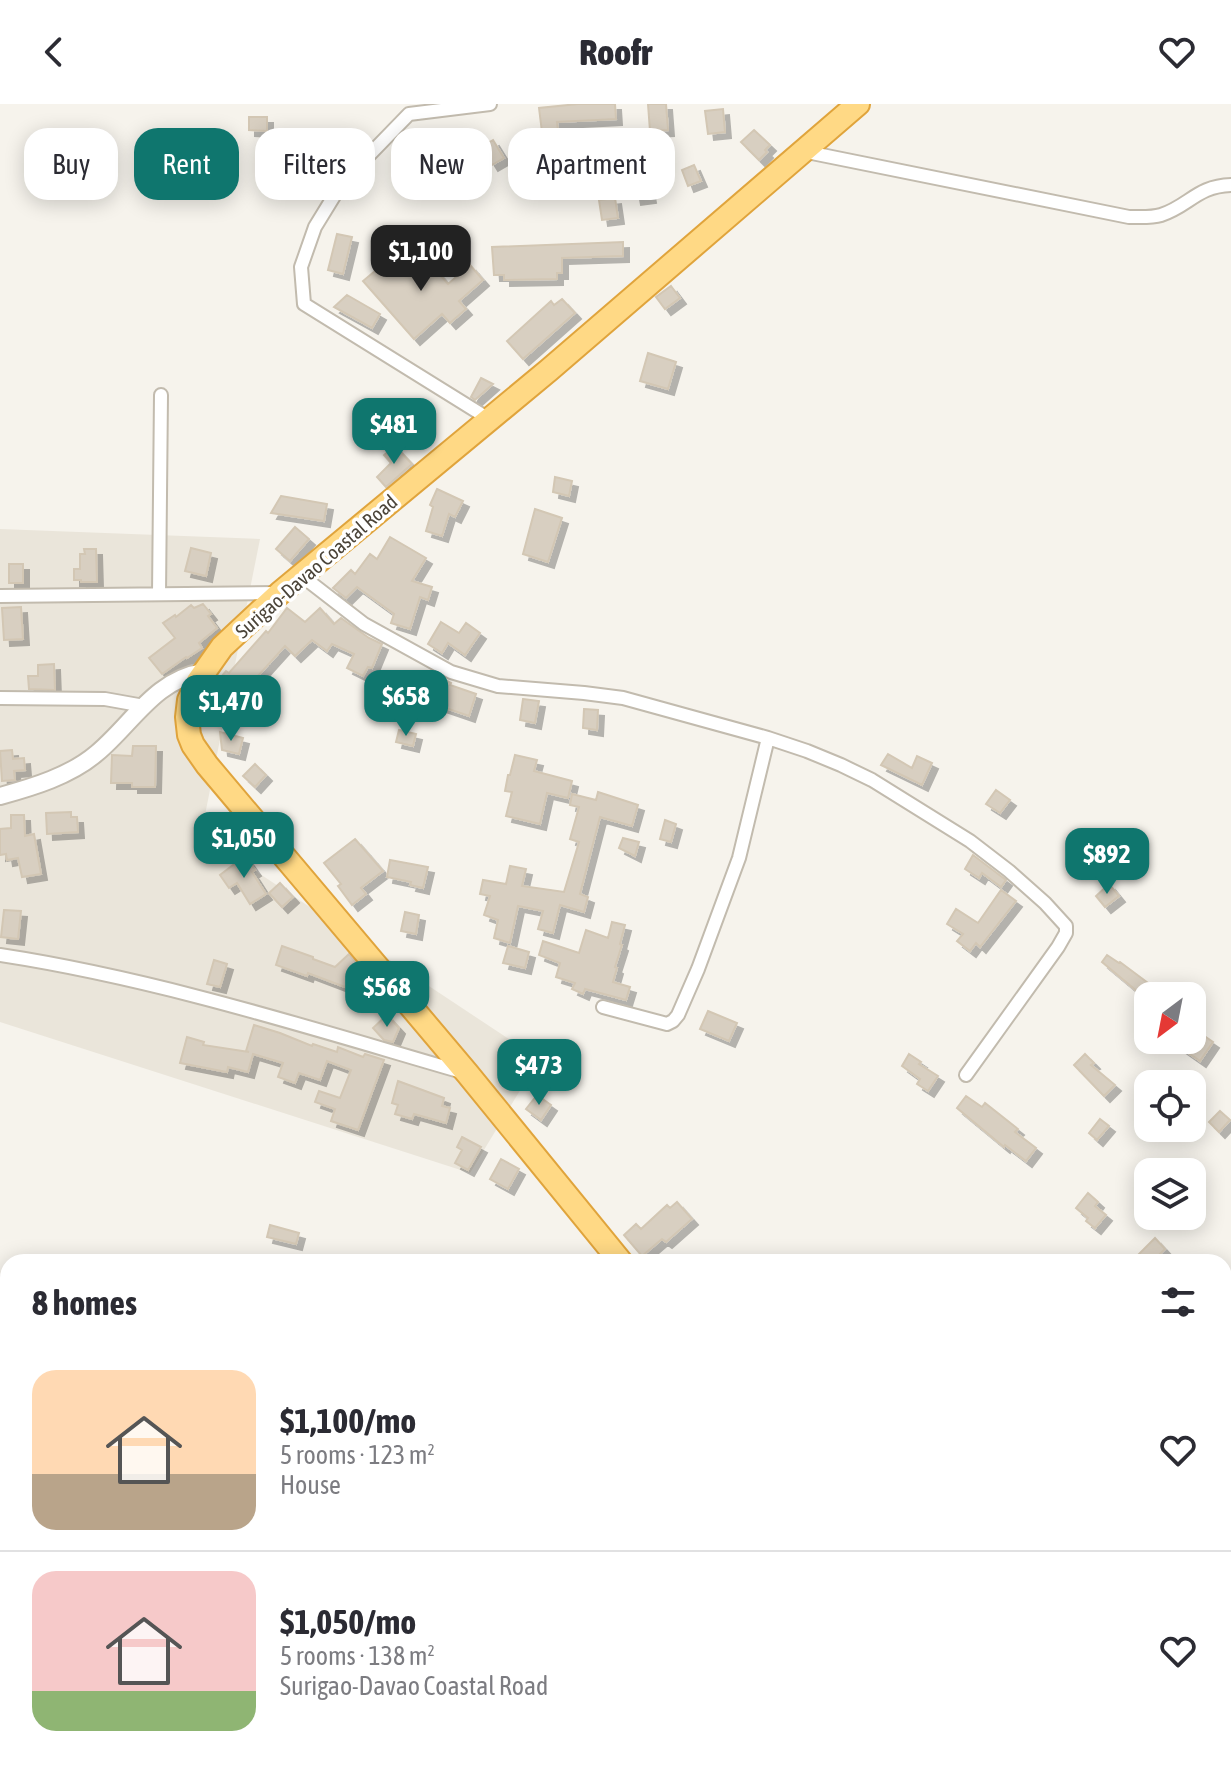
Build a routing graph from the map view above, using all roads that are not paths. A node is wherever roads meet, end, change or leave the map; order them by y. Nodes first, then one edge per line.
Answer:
1 (490, 104) edge
2 (858, 104) edge
3 (802, 151) junction
4 (1231, 185) edge
5 (161, 395) dead end
6 (489, 419) junction
7 (302, 576) junction
8 (280, 593) junction
9 (159, 594) junction
10 (0, 596) edge
11 (204, 672) junction
12 (0, 698) edge
13 (144, 706) junction
14 (768, 738) junction
15 (0, 796) edge
16 (0, 955) edge
17 (603, 1007) dead end
18 (467, 1073) junction
19 (966, 1075) dead end
20 (614, 1254) edge

1 - 6 street
2 - 3 highway, Surigao-Davao Coastal Road
3 - 4 street
3 - 6 highway, Surigao-Davao Coastal Road
5 - 9 street
6 - 7 highway, Surigao-Davao Coastal Road
7 - 8 highway, Surigao-Davao Coastal Road
7 - 14 street
8 - 9 street
8 - 11 highway, Surigao-Davao Coastal Road
9 - 10 street
11 - 13 street
11 - 18 highway, Surigao-Davao Coastal Road
12 - 13 street
13 - 15 street
14 - 17 street
14 - 19 street
16 - 18 street
18 - 20 highway, Surigao-Davao Coastal Road

